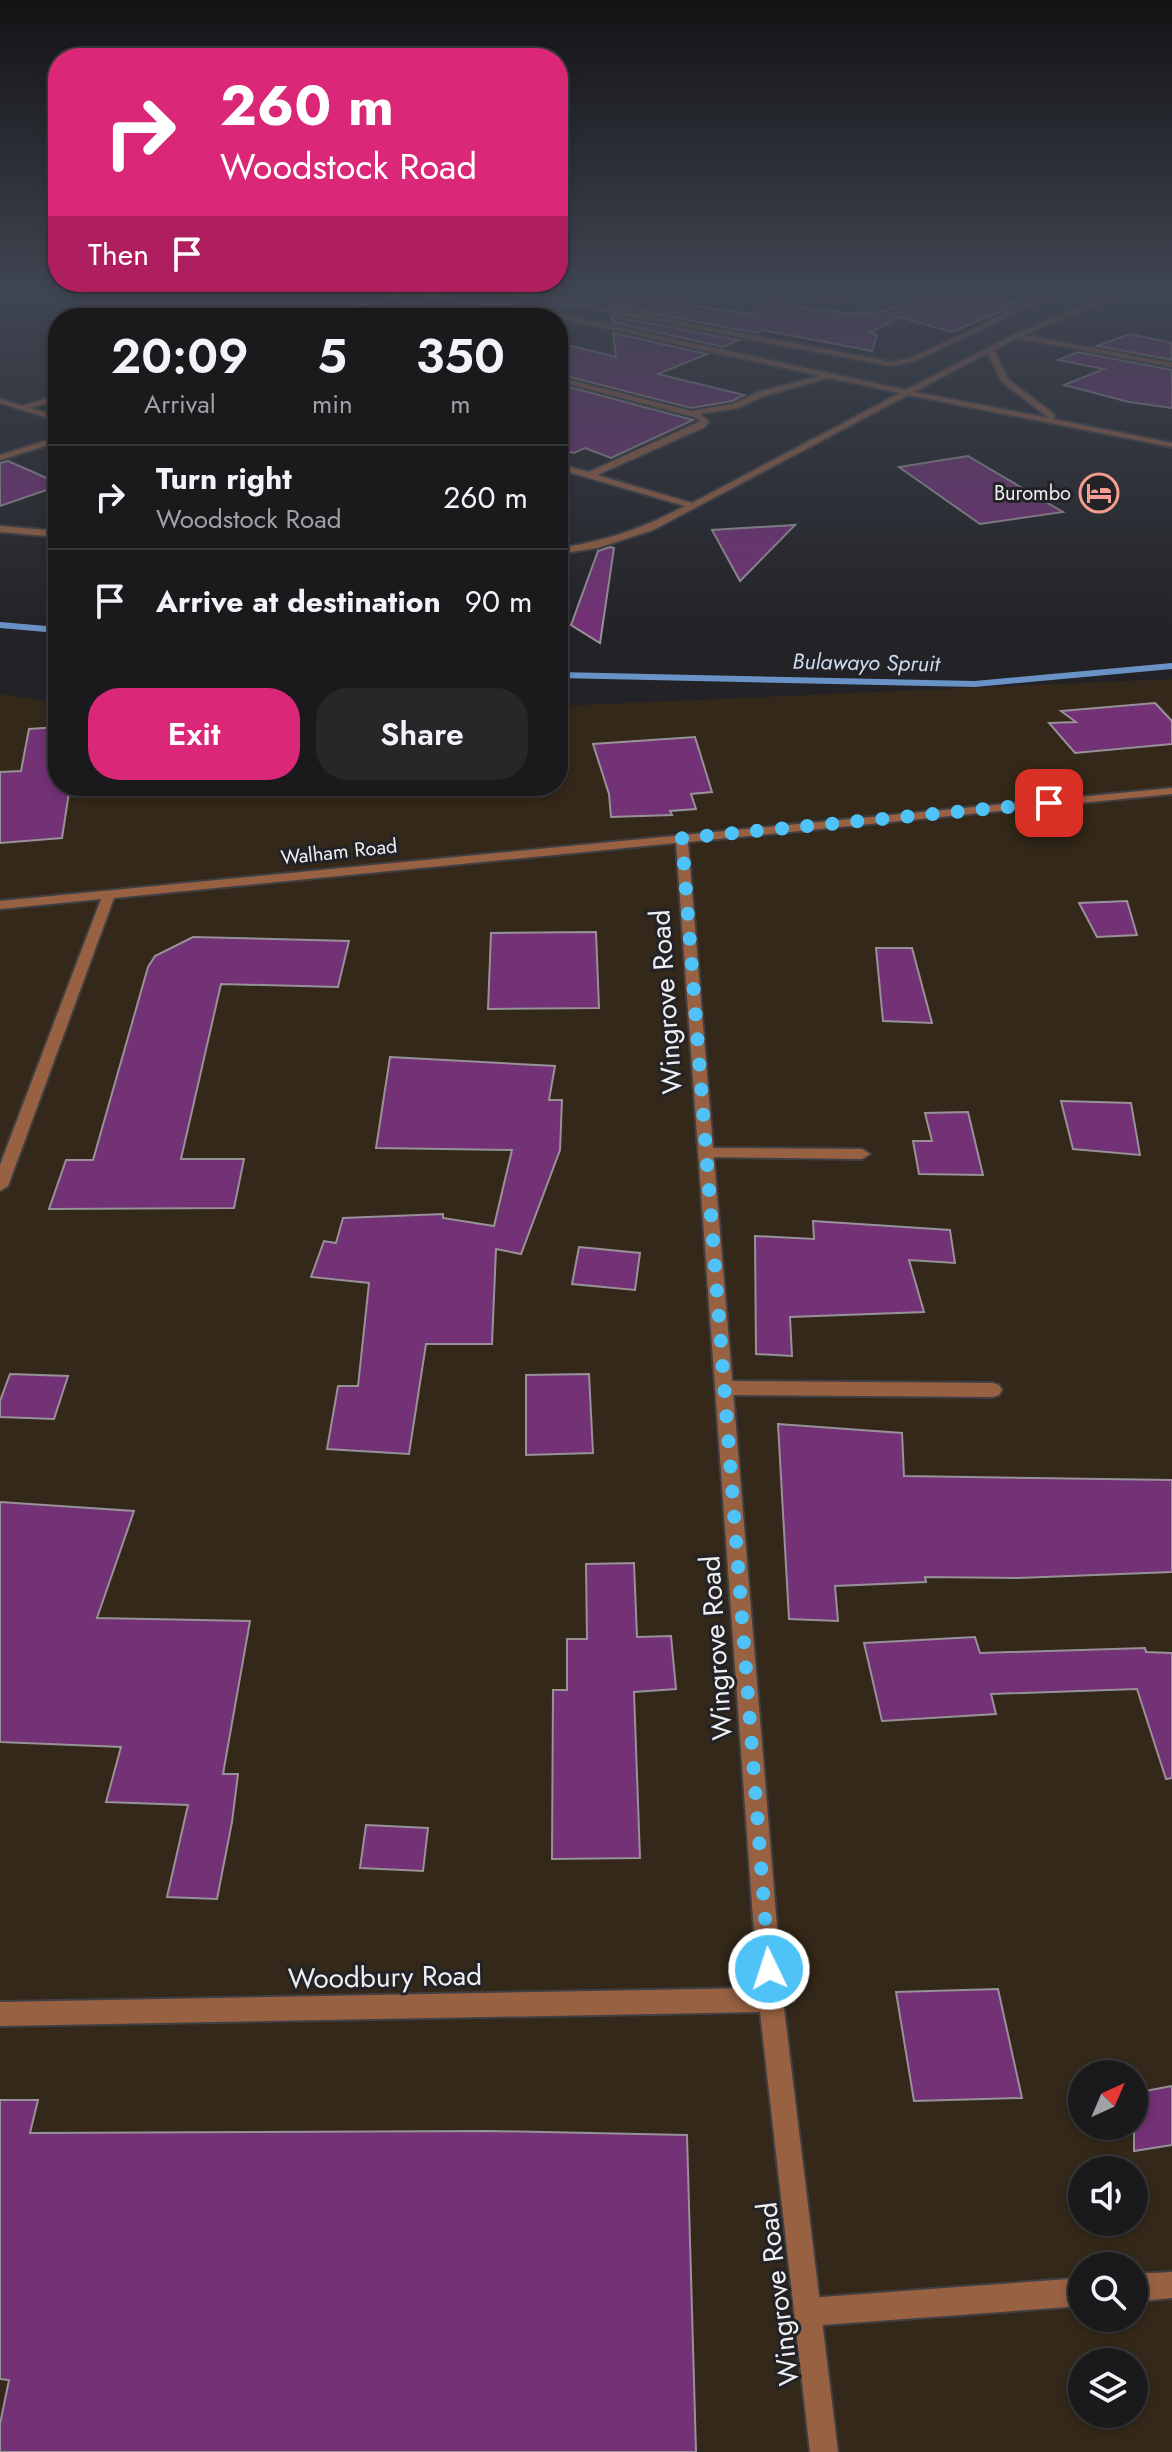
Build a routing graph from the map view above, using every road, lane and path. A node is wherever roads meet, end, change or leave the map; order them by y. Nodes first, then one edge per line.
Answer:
1 (8, 403) edge
2 (37, 403) edge
3 (653, 403) edge
4 (741, 403) edge
5 (889, 403) edge
6 (964, 403) edge
7 (1035, 403) edge
8 (22, 408) junction
9 (690, 413) junction
10 (48, 416) edge
11 (1058, 421) junction
12 (48, 442) edge
13 (1172, 445) edge
14 (0, 458) edge
15 (568, 469) edge
16 (590, 475) junction
17 (694, 506) junction
18 (0, 529) edge
19 (48, 533) edge
20 (568, 549) edge
21 (1172, 791) edge
22 (682, 838) junction
23 (108, 896) junction
24 (0, 905) edge
25 (706, 1153) junction
26 (862, 1154) dead end
27 (0, 1186) edge
28 (724, 1388) junction
29 (993, 1390) dead end
30 (771, 2000) junction
31 (0, 2014) edge
32 (1172, 2285) edge
33 (1148, 2287) edge
34 (1068, 2293) edge
35 (808, 2312) junction
36 (824, 2452) edge

1 - 8 street
2 - 8 street
3 - 9 street
4 - 9 street
5 - 17 street
6 - 11 street
7 - 11 street
8 - 10 street
9 - 16 street
11 - 13 street
12 - 14 street
15 - 16 street
16 - 17 street
17 - 20 street
18 - 19 street
21 - 22 street, Walham Road
22 - 23 street, Walham Road
22 - 25 street, Wingrove Road
23 - 24 street, Walham Road
23 - 27 street
25 - 26 street
25 - 28 street, Wingrove Road
28 - 29 street
28 - 30 street, Wingrove Road
30 - 31 street, Woodbury Road
30 - 35 street, Wingrove Road
32 - 33 street
34 - 35 street
35 - 36 street, Wingrove Road

